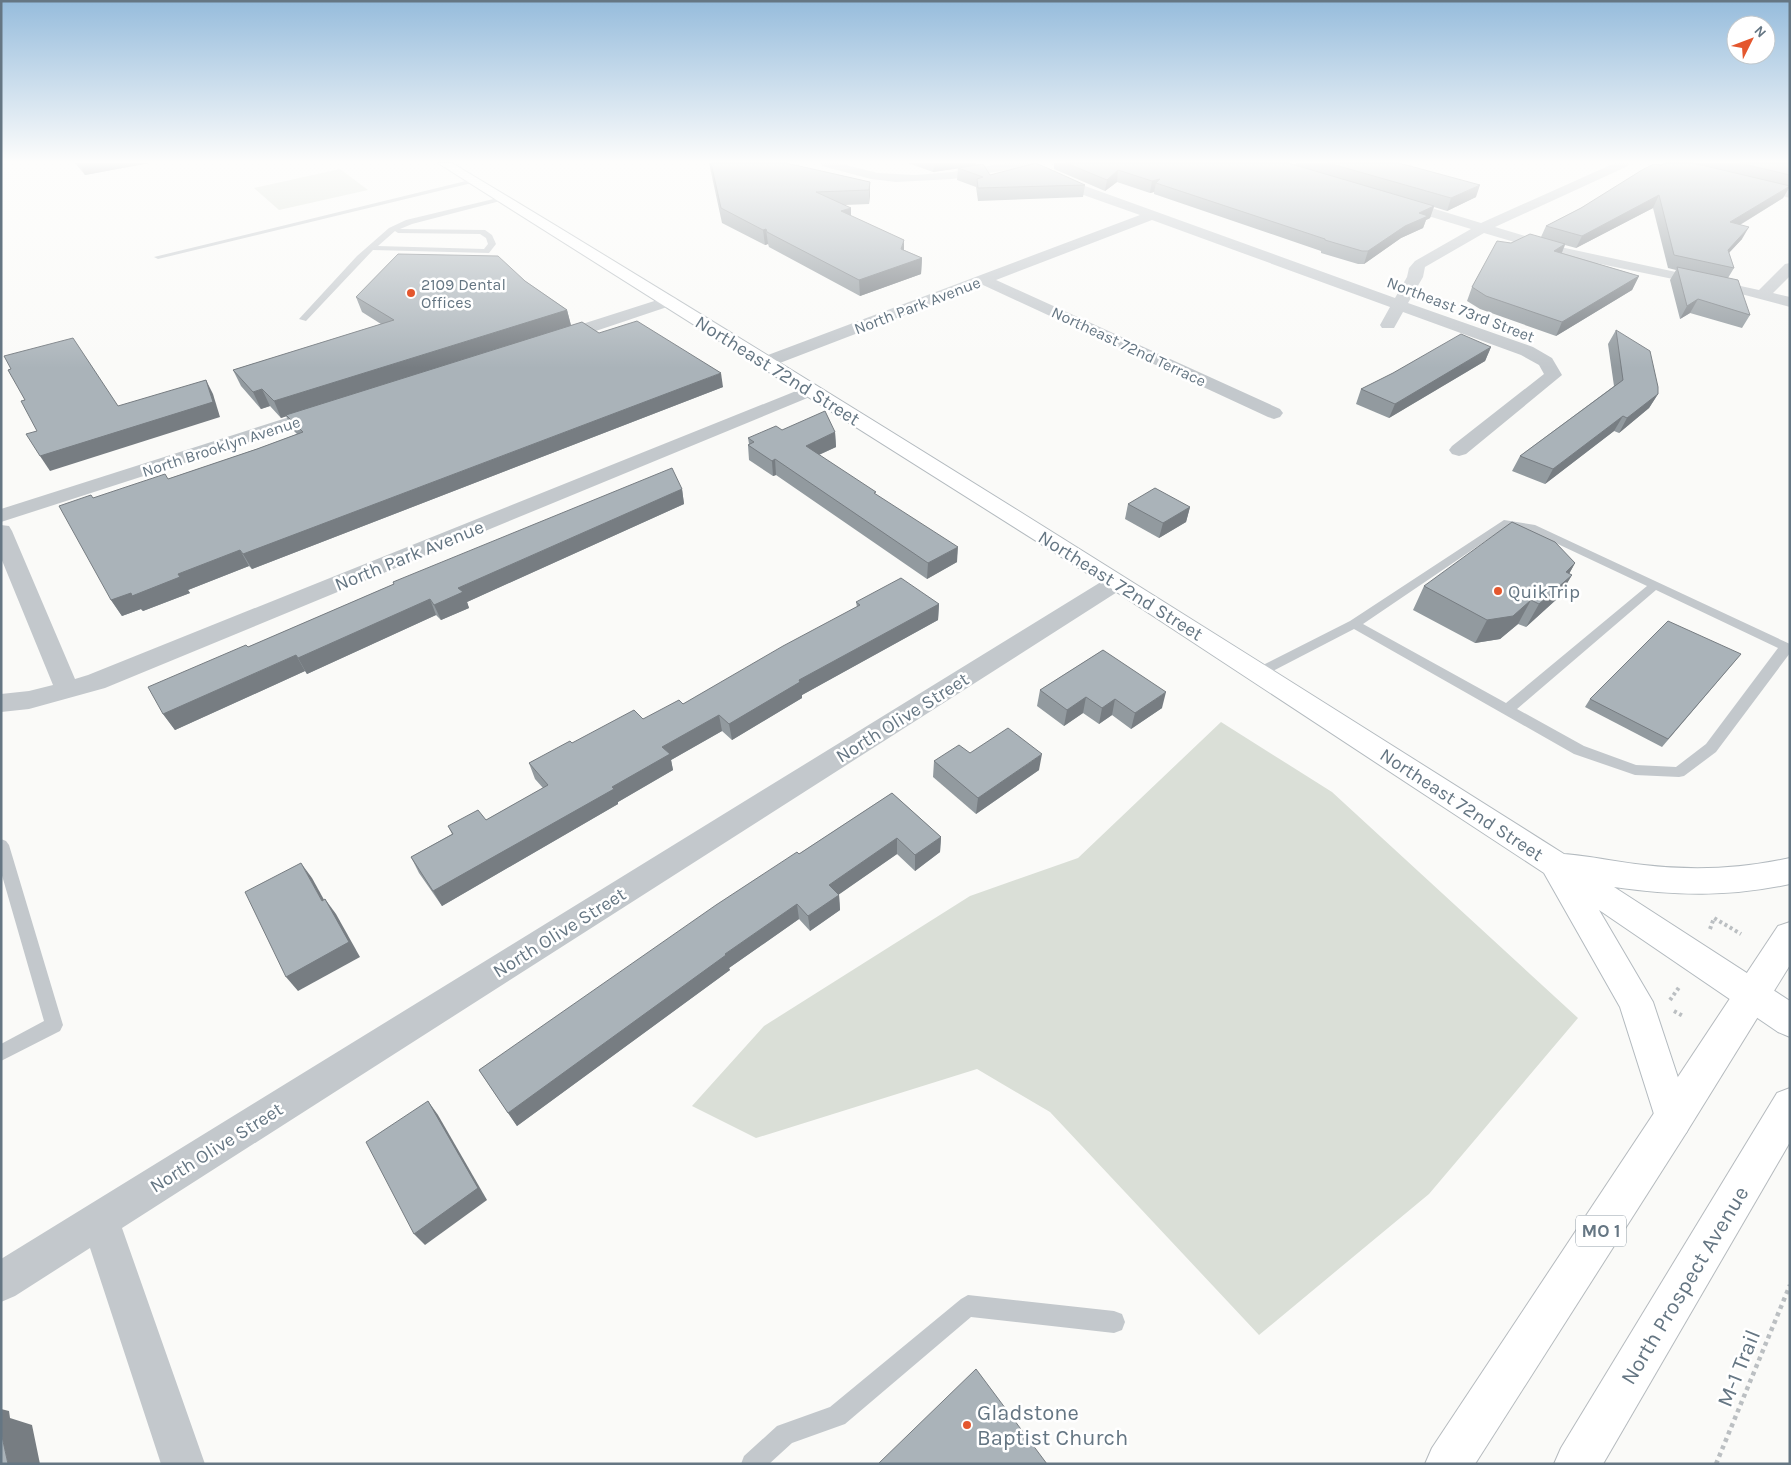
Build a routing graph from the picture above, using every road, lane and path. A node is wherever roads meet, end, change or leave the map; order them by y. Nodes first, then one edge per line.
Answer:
1 (265, 231) edge
2 (390, 231) edge
3 (454, 231) edge
4 (555, 231) edge
5 (1110, 231) edge
6 (1198, 231) edge
7 (1476, 231) edge
8 (1493, 231) edge
9 (370, 248) junction
10 (158, 257) dead end
11 (1790, 267) edge
12 (984, 280) junction
13 (1762, 294) junction
14 (670, 302) junction
15 (1790, 302) edge
16 (1399, 304) junction
17 (303, 319) dead end
18 (1388, 326) dead end
19 (542, 343) edge
20 (766, 362) junction
21 (811, 390) junction
22 (344, 406) edge
23 (1274, 413) dead end
24 (1459, 450) dead end
25 (1, 516) edge
26 (1, 531) edge
27 (1117, 582) junction
28 (1655, 585) junction
29 (1354, 624) junction
30 (1788, 648) edge
31 (1258, 673) junction
32 (68, 691) junction
33 (1, 703) edge
34 (1507, 710) junction
35 (1, 845) edge
36 (1555, 864) junction
37 (1790, 870) edge
38 (1710, 929) dead end
39 (1741, 934) dead end
40 (1790, 936) edge
41 (1753, 996) junction
42 (1790, 1021) edge
43 (1, 1054) edge
44 (1790, 1106) edge
45 (1673, 1120) junction
46 (100, 1220) junction
47 (1, 1282) edge
48 (1790, 1285) edge
49 (1114, 1322) dead end
50 (183, 1464) edge
51 (752, 1464) edge
52 (1448, 1464) edge
53 (1578, 1464) edge
54 (1716, 1464) edge

1 - 10 lane
2 - 9 lane
3 - 9 lane
4 - 14 main road, Northeast 72nd Street
5 - 12 street, North Park Avenue
6 - 16 street, Northeast 73rd Street
7 - 16 street
8 - 13 street
9 - 17 lane
11 - 13 street
12 - 20 street, North Park Avenue
12 - 23 street, Northeast 72nd Terrace
13 - 15 street
14 - 19 street
14 - 20 main road, Northeast 72nd Street
16 - 18 street
16 - 24 street, Northeast 73rd Street
20 - 21 main road, Northeast 72nd Street
21 - 27 main road, Northeast 72nd Street
21 - 32 street, North Park Avenue
22 - 25 street, North Brooklyn Avenue
26 - 32 street
27 - 31 main road, Northeast 72nd Street
27 - 46 street, North Olive Street
28 - 29 lane
28 - 30 lane
28 - 34 lane
29 - 31 lane
29 - 34 lane
30 - 34 lane
31 - 36 main road, Northeast 72nd Street
32 - 33 street, North Park Avenue
35 - 43 lane
36 - 37 main road
36 - 41 main road, Northeast 72nd Street
36 - 45 main road
38 - 39 path
40 - 41 main road, MO 1
41 - 42 main road, Northeast 72nd Street
41 - 45 main road, MO 1
44 - 53 main road, North Prospect Avenue
45 - 52 main road, MO 1
46 - 47 street, North Olive Street
46 - 50 street
48 - 54 path, M-1 Trail
49 - 51 lane

